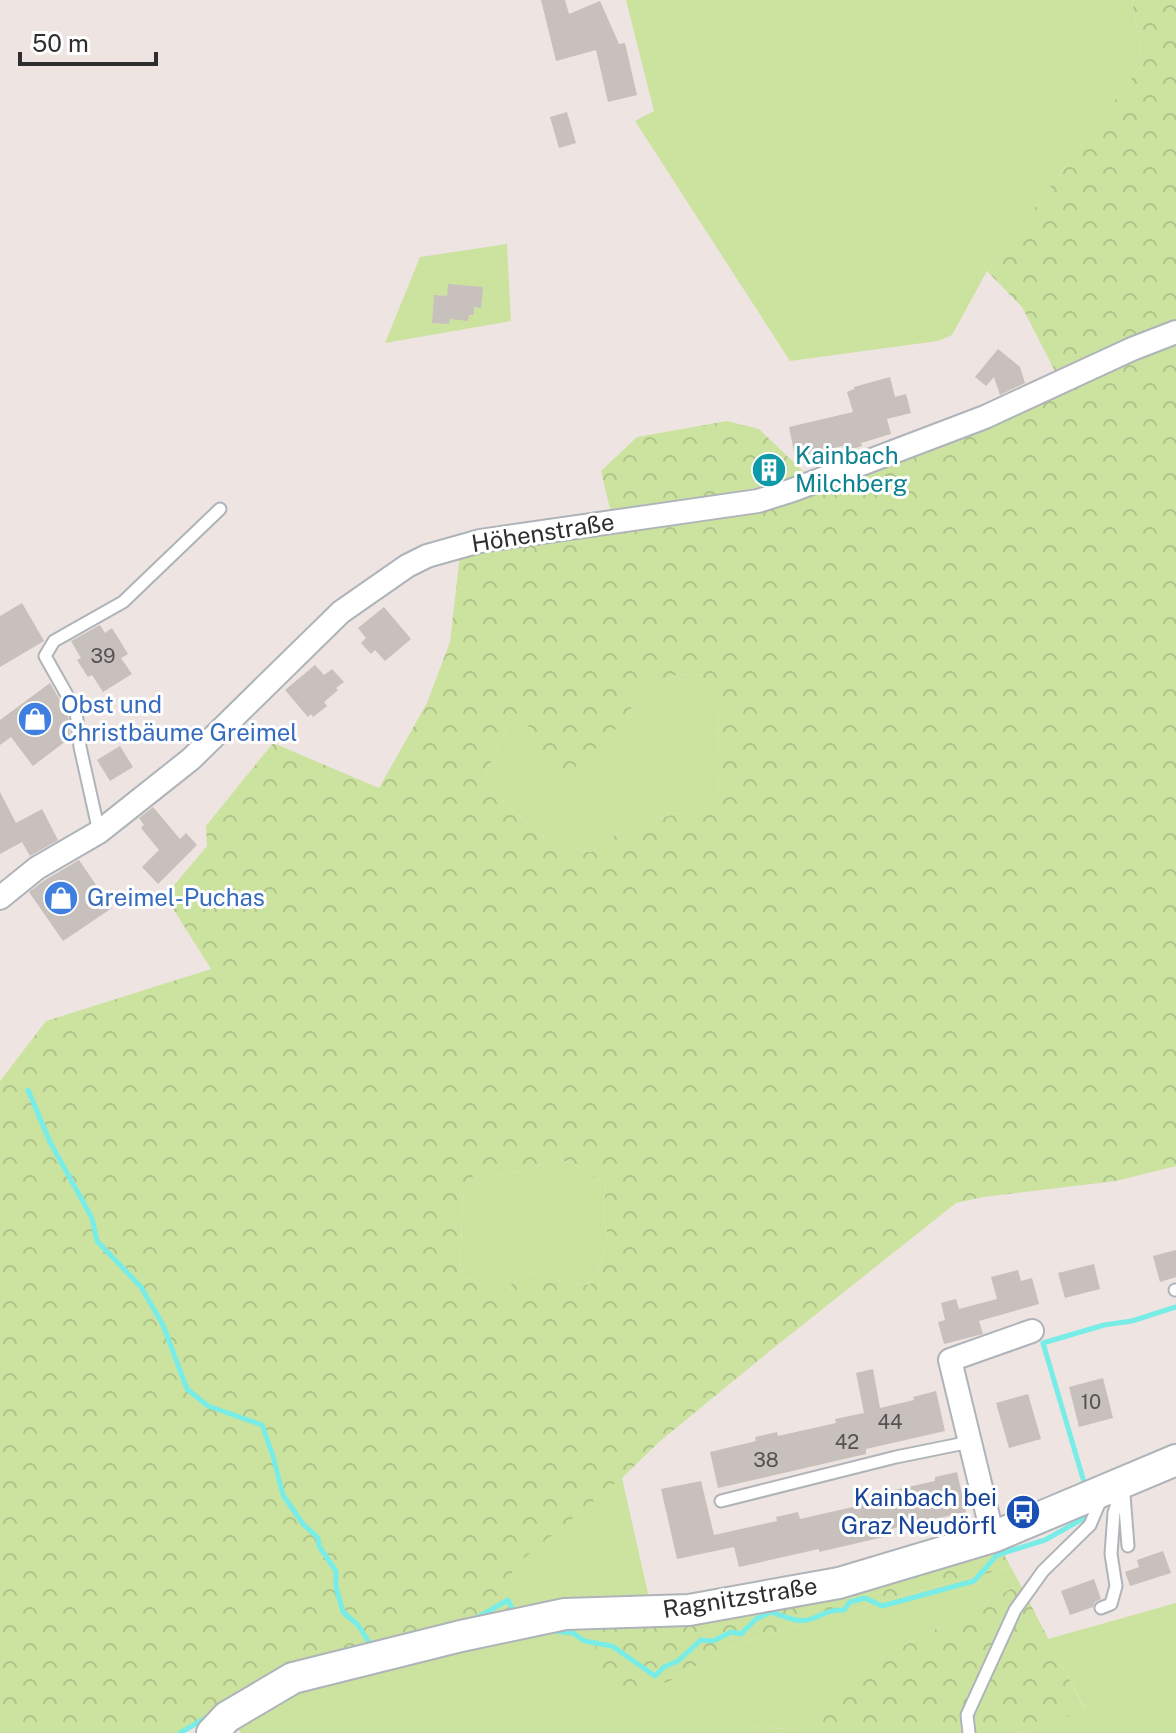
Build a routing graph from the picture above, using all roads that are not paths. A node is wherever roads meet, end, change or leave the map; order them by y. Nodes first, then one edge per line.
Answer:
1 (1176, 332) edge
2 (220, 509) dead end
3 (99, 832) junction
4 (0, 898) edge
5 (1032, 1331) dead end
6 (970, 1442) junction
7 (1176, 1460) edge
8 (1114, 1486) junction
9 (721, 1501) dead end
10 (993, 1537) junction
11 (1128, 1546) dead end
12 (1101, 1608) dead end
13 (212, 1733) edge
14 (969, 1733) edge

1 - 3 street, Höhenstraße
2 - 3 lane
3 - 4 street, Höhenstraße
5 - 6 street
6 - 9 lane
6 - 10 street
7 - 8 main road, Ragnitzstraße
8 - 10 main road, Ragnitzstraße
8 - 11 lane
8 - 12 lane
8 - 14 lane
10 - 13 main road, Ragnitzstraße

